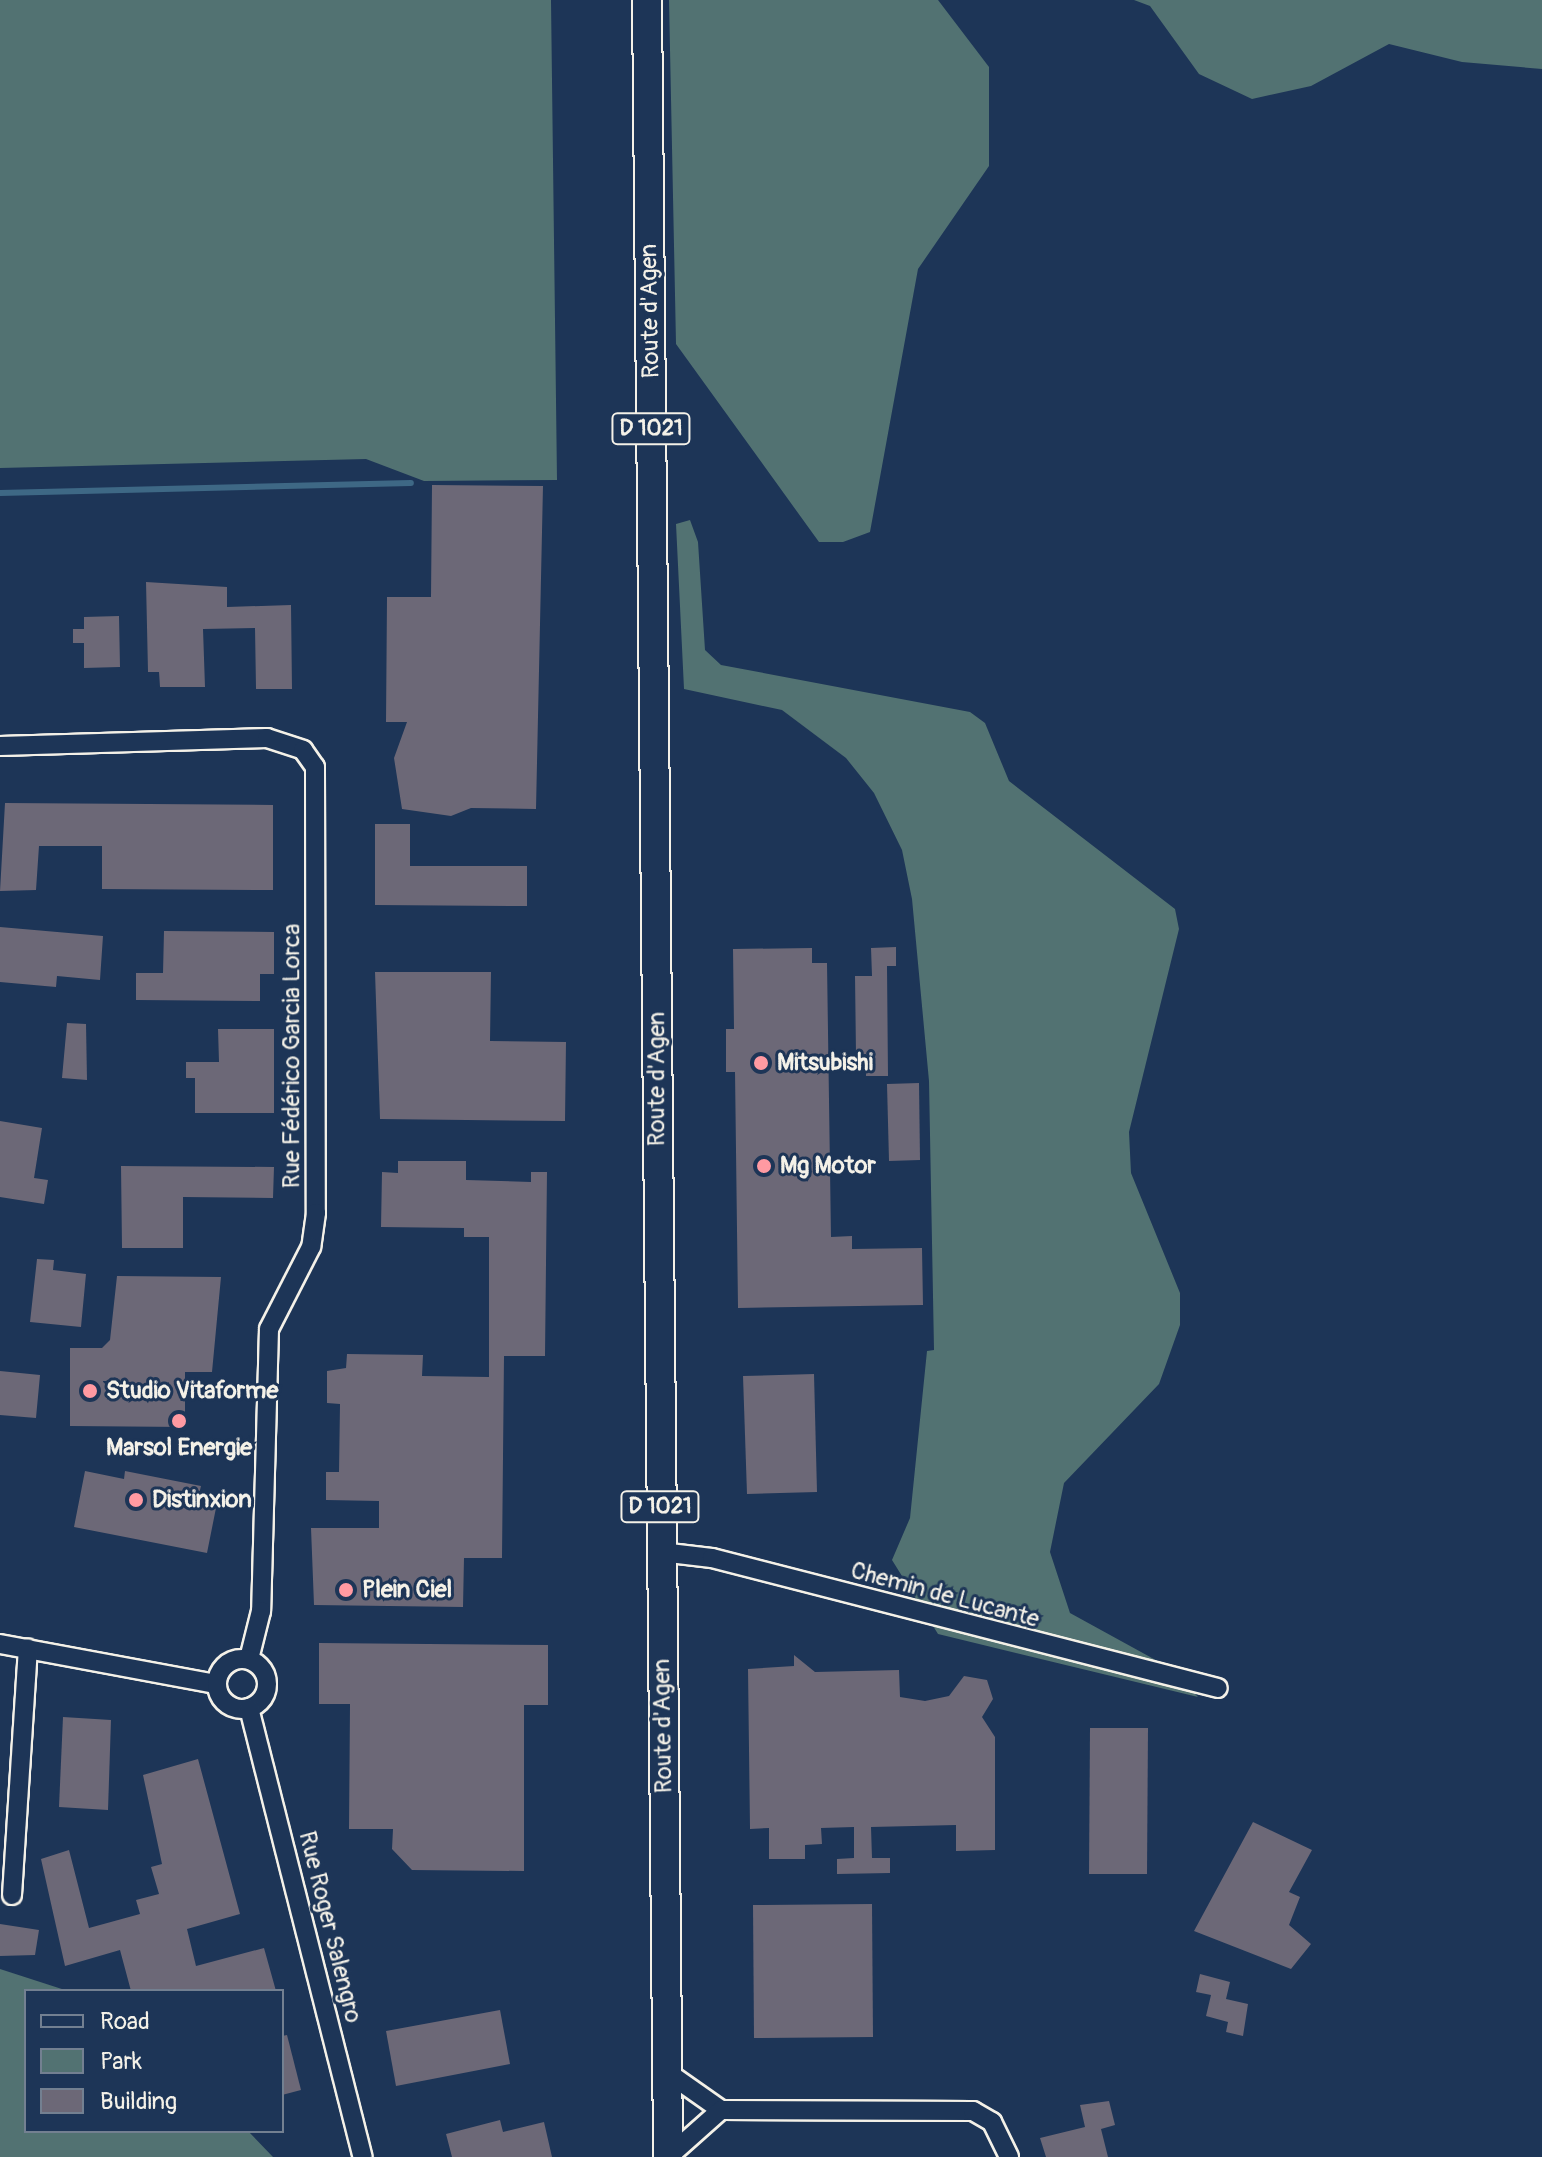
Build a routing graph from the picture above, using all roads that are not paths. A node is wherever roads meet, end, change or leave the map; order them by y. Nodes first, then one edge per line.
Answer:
1 (647, 0) edge
2 (0, 746) edge
3 (661, 1552) junction
4 (0, 1644) edge
5 (28, 1649) junction
6 (249, 1659) junction
7 (216, 1684) junction
8 (1218, 1688) dead end
9 (249, 1708) junction
10 (12, 1895) dead end
11 (667, 2072) junction
12 (721, 2110) junction
13 (363, 2157) edge
14 (668, 2157) edge
15 (1009, 2157) edge

1 - 3 main road, Route d'Agen / D 1021
2 - 6 street, Rue Fédérico Garcia Lorca
3 - 8 street, Chemin de Lucante
3 - 11 main road, Route d'Agen / D 1021
4 - 5 street
5 - 7 street
5 - 10 street
6 - 7 street
6 - 9 street
7 - 9 street
9 - 13 street, Rue Roger Salengro
11 - 12 street
11 - 14 main road, Route d'Agen / D 1021
12 - 14 street
12 - 15 street

